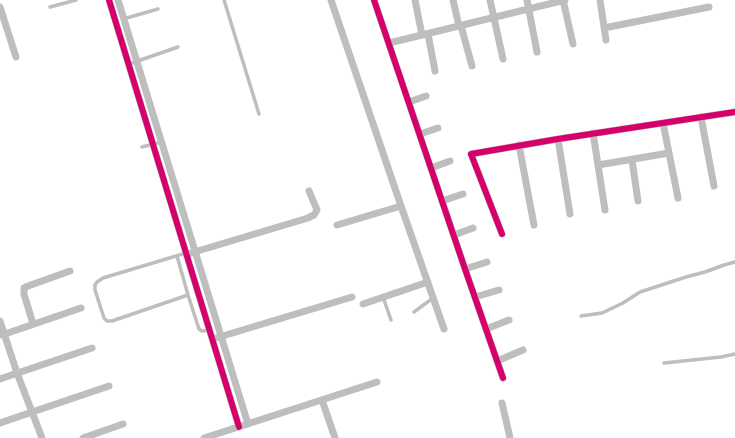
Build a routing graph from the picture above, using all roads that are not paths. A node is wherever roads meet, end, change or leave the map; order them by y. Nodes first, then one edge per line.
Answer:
1 (76, 0) edge
2 (109, 0) edge
3 (118, 0) edge
4 (224, 0) edge
5 (331, 0) edge
6 (374, 0) edge
7 (415, 0) edge
8 (453, 0) edge
9 (490, 0) edge
10 (527, 0) edge
11 (564, 0) edge
12 (600, 0) edge
13 (0, 7) edge
14 (709, 7) dead end
15 (50, 8) dead end
16 (158, 9) dead end
17 (529, 9) junction
18 (494, 18) junction
19 (123, 19) junction
20 (460, 26) junction
21 (604, 28) junction
22 (425, 34) junction
23 (606, 40) dead end
24 (389, 44) junction
25 (573, 44) dead end
26 (178, 47) dead end
27 (537, 52) dead end
28 (16, 57) dead end
29 (503, 59) dead end
30 (136, 61) junction
31 (128, 64) junction
32 (472, 66) dead end
33 (435, 71) dead end
34 (426, 96) dead end
35 (409, 102) junction
36 (735, 112) edge
37 (259, 114) dead end
38 (701, 117) junction
39 (154, 119) junction
40 (146, 121) junction
41 (663, 123) junction
42 (438, 128) dead end
43 (593, 133) junction
44 (420, 134) junction
45 (558, 139) junction
46 (162, 142) junction
47 (153, 144) junction
48 (519, 145) junction
49 (142, 147) dead end
50 (669, 153) junction
51 (632, 160) junction
52 (450, 161) dead end
53 (598, 165) junction
54 (431, 168) junction
55 (174, 183) junction
56 (166, 186) junction
57 (714, 186) dead end
58 (309, 192) dead end
59 (463, 194) dead end
60 (678, 198) dead end
61 (442, 201) junction
62 (638, 201) dead end
63 (401, 206) junction
64 (605, 210) dead end
65 (570, 214) dead end
66 (337, 225) dead end
67 (534, 225) dead end
68 (474, 228) dead end
69 (454, 234) junction
70 (502, 234) dead end
71 (195, 252) junction
72 (186, 254) junction
73 (177, 256) junction
74 (488, 262) dead end
75 (735, 262) edge
76 (465, 269) junction
77 (70, 271) dead end
78 (428, 282) junction
79 (499, 290) dead end
80 (188, 295) junction
81 (352, 297) dead end
82 (383, 297) junction
83 (475, 297) junction
84 (433, 298) junction
85 (363, 304) dead end
86 (81, 308) dead end
87 (414, 312) dead end
88 (581, 316) dead end
89 (391, 320) dead end
90 (509, 320) dead end
91 (0, 321) edge
92 (33, 324) junction
93 (444, 329) dead end
94 (486, 329) junction
95 (210, 330) junction
96 (2, 334) edge
97 (221, 337) junction
98 (212, 339) junction
99 (92, 348) dead end
100 (523, 350) dead end
101 (735, 354) edge
102 (497, 361) junction
103 (664, 363) dead end
104 (17, 373) junction
105 (503, 378) dead end
106 (0, 379) edge
107 (377, 382) dead end
108 (109, 386) dead end
109 (322, 400) junction
110 (502, 403) dead end
111 (32, 412) junction
112 (0, 423) edge
113 (123, 424) dead end
114 (248, 424) junction
115 (239, 427) junction
116 (42, 438) edge
117 (83, 438) edge
118 (204, 438) edge
119 (335, 438) edge
120 (510, 438) edge

1 - 15 lane
2 - 31 street
3 - 19 street
4 - 37 lane
5 - 63 street
6 - 24 street
7 - 22 street
8 - 20 street
9 - 18 street
10 - 17 street
11 - 17 street
11 - 25 street
12 - 21 street
13 - 28 street
14 - 21 street
16 - 19 lane
17 - 18 street
17 - 27 street
18 - 20 street
18 - 29 street
19 - 30 street
20 - 22 street
20 - 32 street
21 - 23 street
22 - 24 street
22 - 33 street
24 - 35 street
26 - 30 lane
30 - 31 lane
30 - 39 street
31 - 40 street
34 - 35 street
35 - 44 street
36 - 38 street
38 - 41 street
38 - 57 street
39 - 40 street
39 - 46 street
40 - 47 street
41 - 43 street
41 - 50 street
42 - 44 street
43 - 45 street
43 - 53 street
44 - 54 street
45 - 48 street
45 - 65 street
46 - 47 lane
46 - 55 street
47 - 49 lane
47 - 56 street
48 - 67 street
48 - 70 street
50 - 51 street
50 - 60 street
51 - 53 street
51 - 62 street
52 - 54 street
53 - 64 street
54 - 61 street
55 - 56 street
55 - 71 street
56 - 72 street
58 - 71 street
59 - 61 street
61 - 69 street
63 - 66 street
63 - 78 street
68 - 69 street
69 - 76 street
71 - 72 street
71 - 97 street
72 - 73 lane
72 - 95 street
73 - 80 lane
73 - 80 lane
74 - 76 street
75 - 88 lane
76 - 83 street
77 - 92 street
78 - 82 street
78 - 84 street
79 - 83 street
80 - 95 lane
81 - 97 street
82 - 85 street
82 - 89 lane
83 - 94 street
84 - 87 lane
84 - 93 street
86 - 92 street
90 - 94 street
91 - 96 street
92 - 96 street
94 - 102 street
95 - 98 street
96 - 104 street
97 - 98 street
97 - 114 street
98 - 115 street
99 - 104 street
100 - 102 street
101 - 103 lane
102 - 105 street
104 - 106 street
104 - 111 street
107 - 109 street
108 - 111 street
109 - 114 street
109 - 119 street
110 - 120 street
111 - 112 street
111 - 116 street
113 - 117 street
114 - 115 street
115 - 118 street

